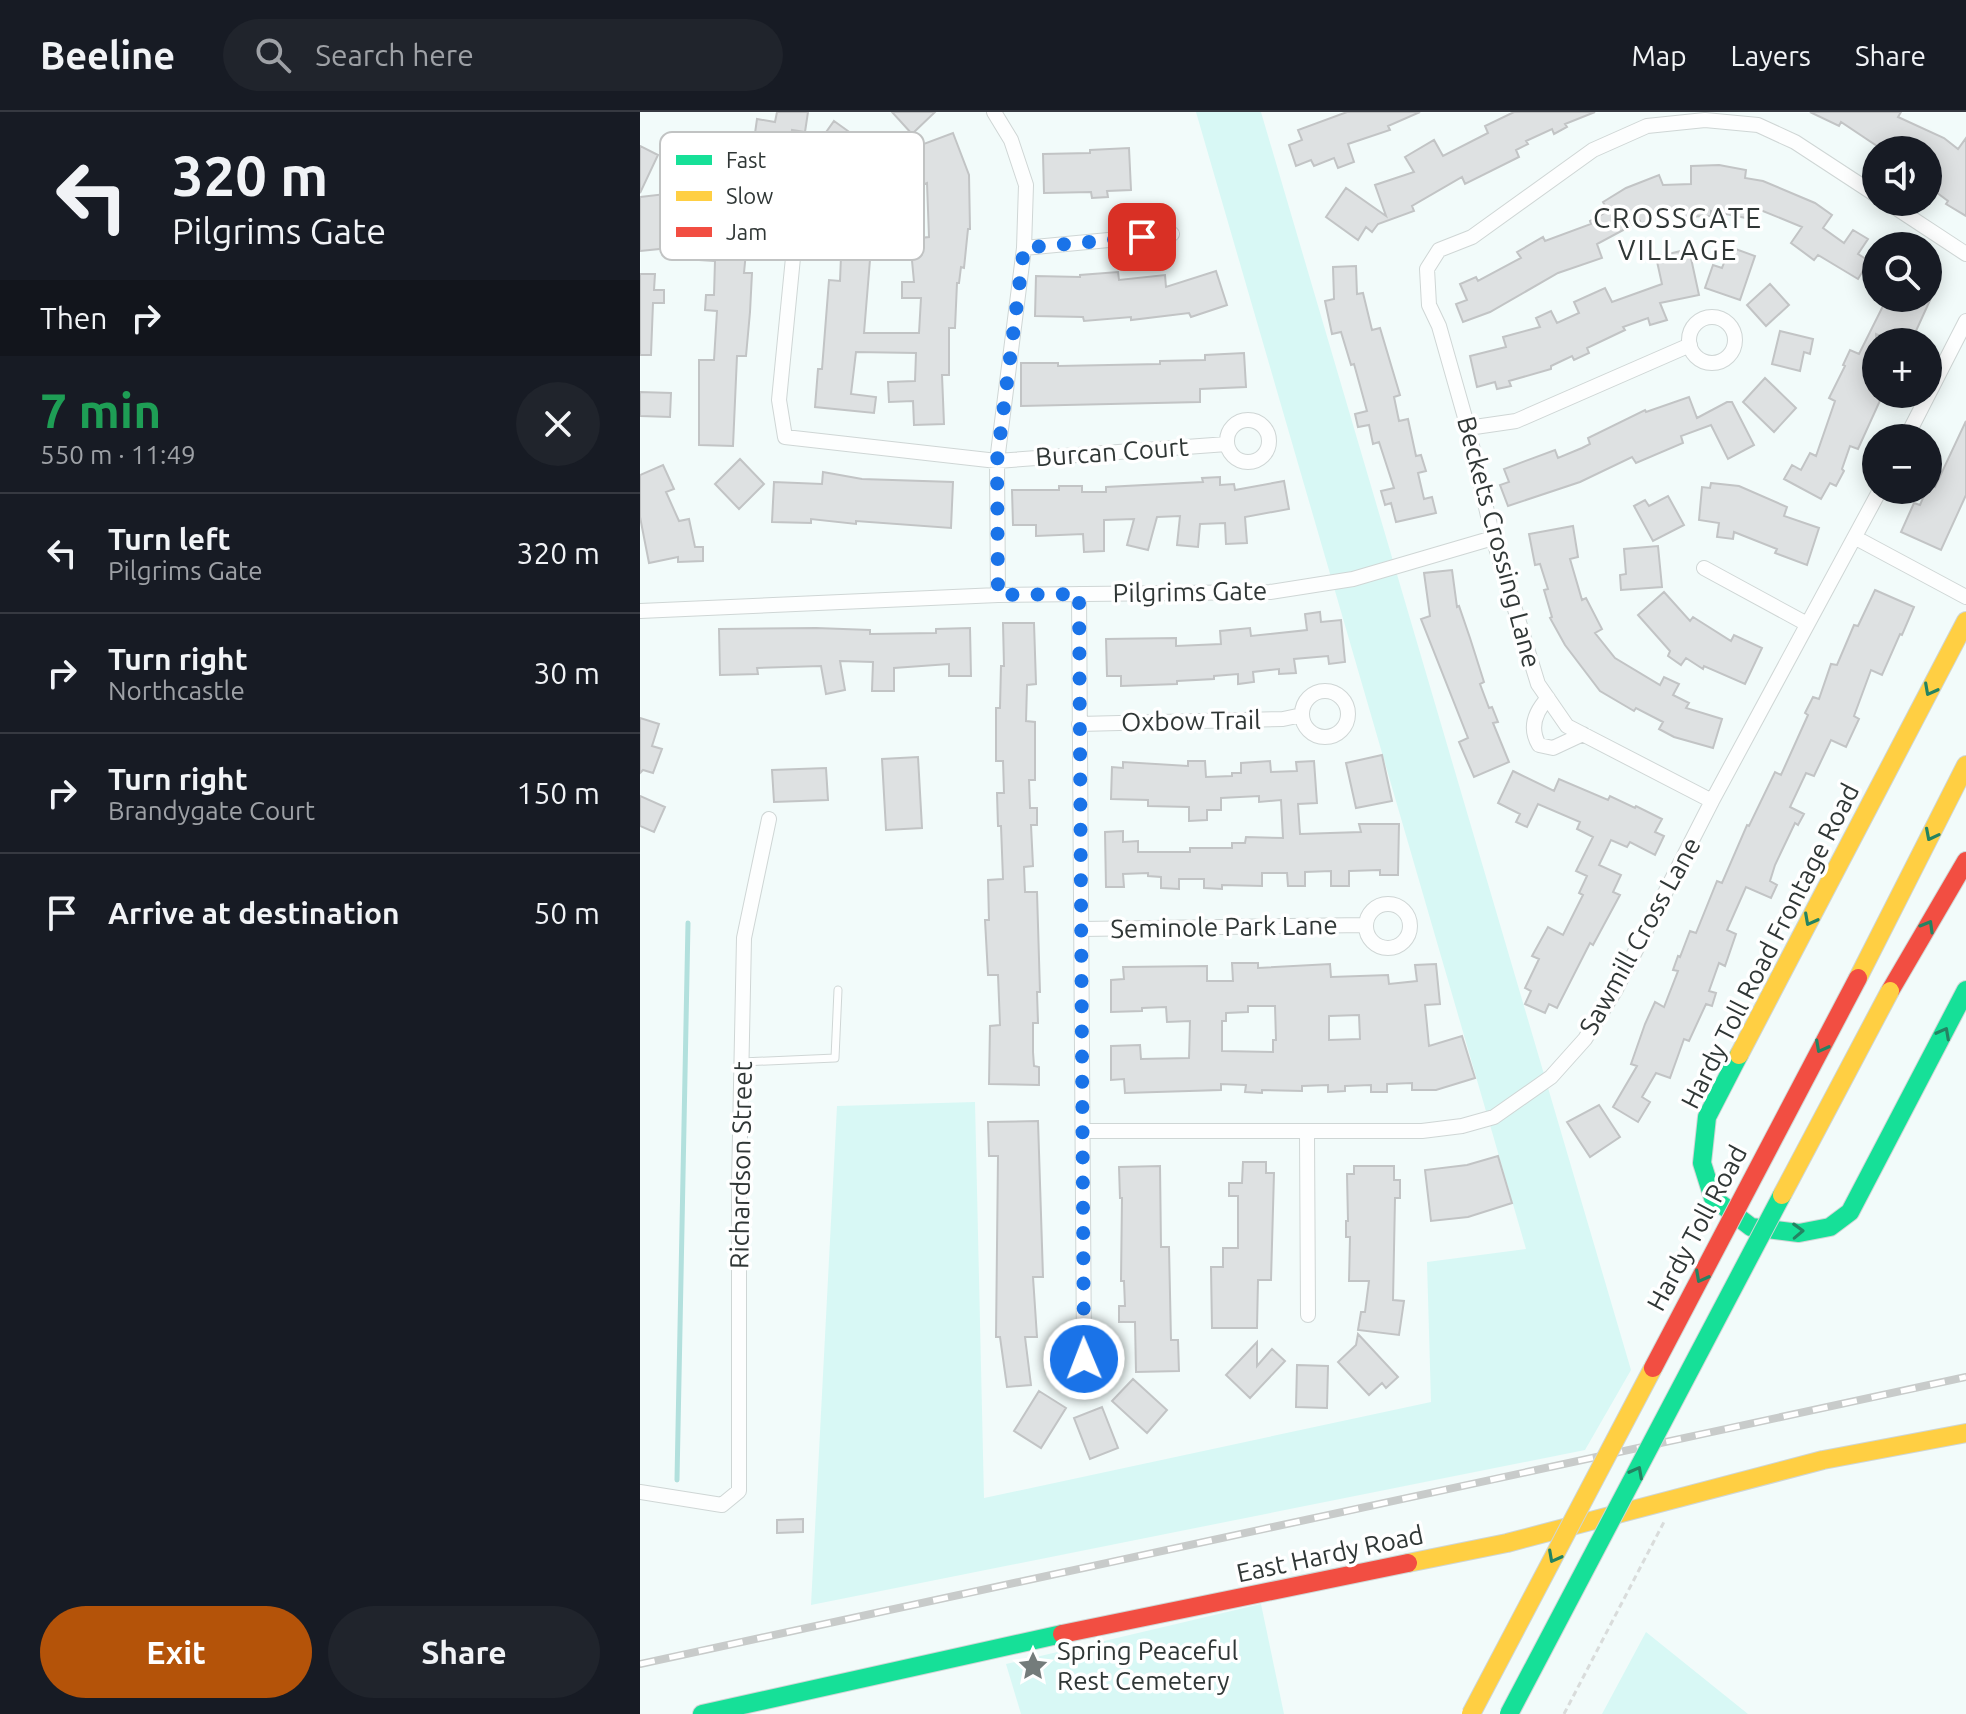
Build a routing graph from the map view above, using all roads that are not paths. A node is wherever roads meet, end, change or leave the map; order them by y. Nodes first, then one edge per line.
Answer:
1 (994, 112) edge
2 (1644, 119) edge
3 (1862, 186) edge
4 (1908, 216) edge
5 (1172, 234) dead end
6 (1024, 248) junction
7 (1966, 254) edge
8 (793, 260) edge
9 (1966, 321) edge
10 (1690, 345) dead end
11 (1913, 424) edge
12 (1468, 428) junction
13 (1227, 444) dead end
14 (997, 461) junction
15 (1873, 504) edge
16 (1493, 538) junction
17 (1856, 538) junction
18 (1704, 568) dead end
19 (1079, 594) junction
20 (998, 595) junction
21 (1966, 597) edge
22 (640, 611) edge
23 (1966, 621) edge
24 (1807, 624) junction
25 (1548, 698) junction
26 (1302, 715) dead end
27 (1079, 724) junction
28 (1583, 734) junction
29 (1966, 765) edge
30 (1712, 801) junction
31 (769, 819) dead end
32 (1966, 861) edge
33 (1366, 925) dead end
34 (1082, 929) junction
35 (838, 990) dead end
36 (1966, 990) edge
37 (742, 1062) junction
38 (1083, 1131) junction
39 (1307, 1132) junction
40 (1308, 1315) dead end
41 (1084, 1359) dead end
42 (1966, 1433) edge
43 (640, 1492) edge
44 (702, 1714) edge
45 (1471, 1714) edge
46 (1509, 1714) edge

1 - 6 street
2 - 3 street
2 - 12 street, Beckets Crossing Lane
4 - 7 street
5 - 6 street
6 - 14 street
8 - 14 street, Burcan Court
9 - 11 street
10 - 12 street
12 - 16 street, Beckets Crossing Lane
13 - 14 street, Burcan Court
14 - 20 street
15 - 17 street, Sawmill Cross Lane
16 - 19 street, Pilgrims Gate
16 - 25 street, Beckets Crossing Lane
17 - 21 street
17 - 24 street, Sawmill Cross Lane
18 - 24 street
19 - 20 street, Pilgrims Gate
19 - 27 street
20 - 22 street, Pilgrims Gate
23 -> 36 main road, Hardy Toll Road Frontage Road
24 - 30 street, Sawmill Cross Lane
25 - 28 street, Beckets Crossing Lane
25 - 28 street
26 - 27 street, Oxbow Trail
27 - 34 street
28 - 30 street, Beckets Crossing Lane
29 -> 45 main road, Hardy Toll Road, bridge
30 - 39 street, Sawmill Cross Lane
31 - 37 street, Richardson Street
46 -> 32 main road, bridge
33 - 34 street, Seminole Park Lane
34 - 38 street
35 - 37 lane
37 - 43 street, Richardson Street
38 - 39 street, Sawmill Cross Lane
38 - 41 street
39 - 40 street
42 - 44 main road, East Hardy Road

